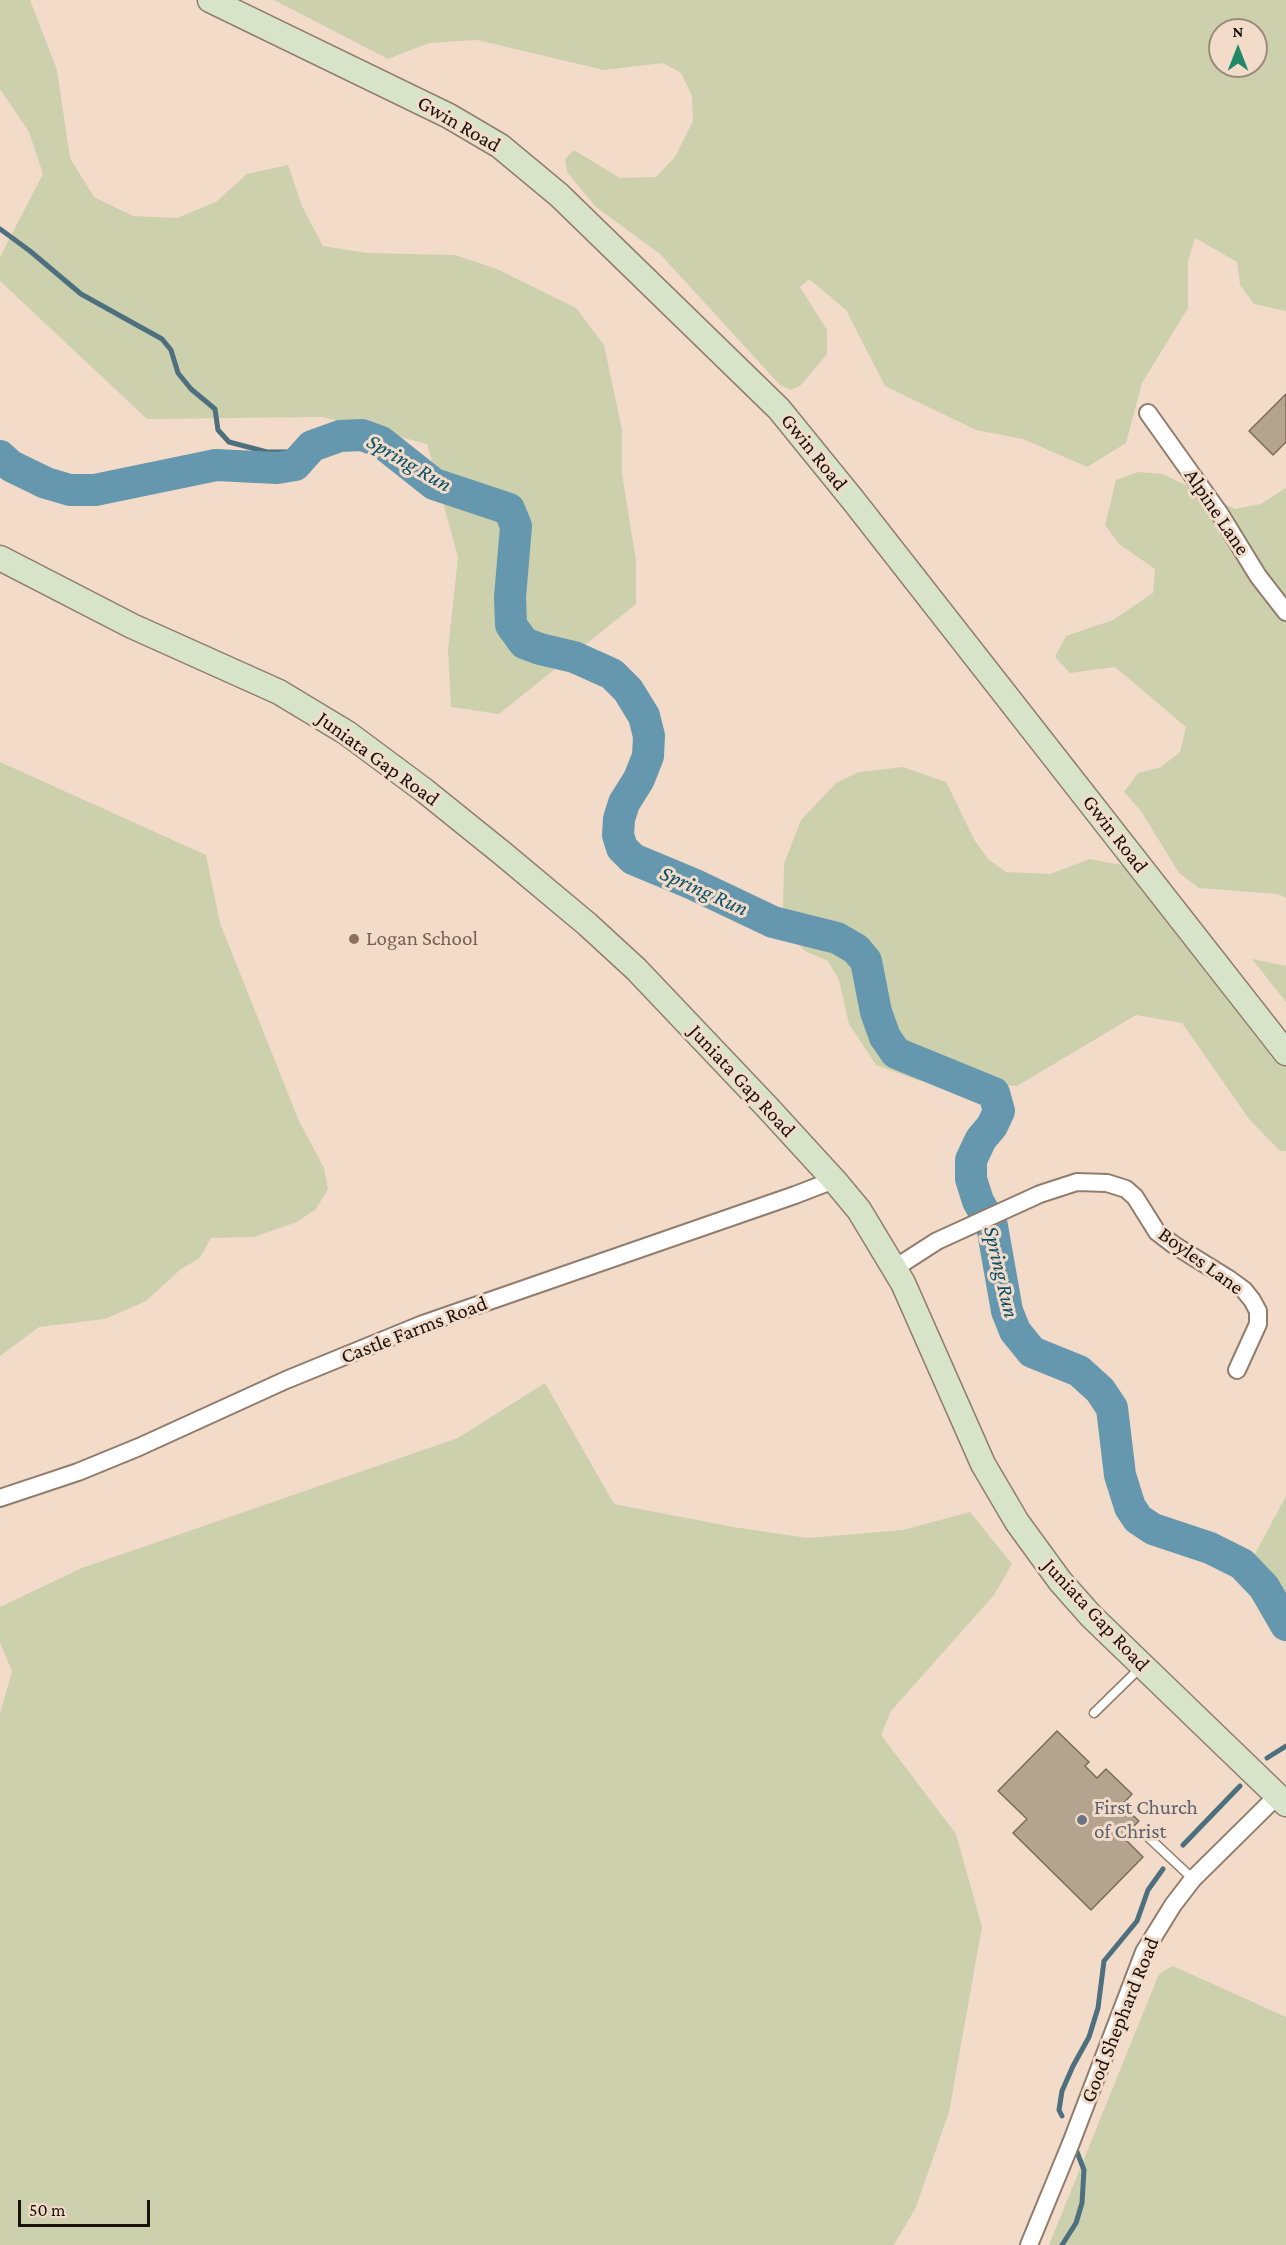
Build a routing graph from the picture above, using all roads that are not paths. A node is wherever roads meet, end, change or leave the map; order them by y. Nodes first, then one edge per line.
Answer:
1 (210, 0) edge
2 (1148, 413) dead end
3 (0, 558) edge
4 (1286, 612) edge
5 (1286, 1053) edge
6 (834, 1180) junction
7 (895, 1268) junction
8 (1237, 1370) dead end
9 (0, 1498) edge
10 (1142, 1666) junction
11 (1094, 1713) dead end
12 (1282, 1800) edge
13 (1146, 1834) dead end
14 (1193, 1879) junction
15 (1029, 2245) edge

1 - 5 main road, Gwin Road
2 - 4 street, Alpine Lane
3 - 6 main road, Juniata Gap Road
6 - 7 main road, Juniata Gap Road
6 - 9 street, Castle Farms Road
7 - 8 street, Boyles Lane
7 - 10 main road, Juniata Gap Road
10 - 11 lane
10 - 12 main road, Juniata Gap Road
12 - 14 street, Good Shephard Road
13 - 14 lane
14 - 15 street, Good Shephard Road

